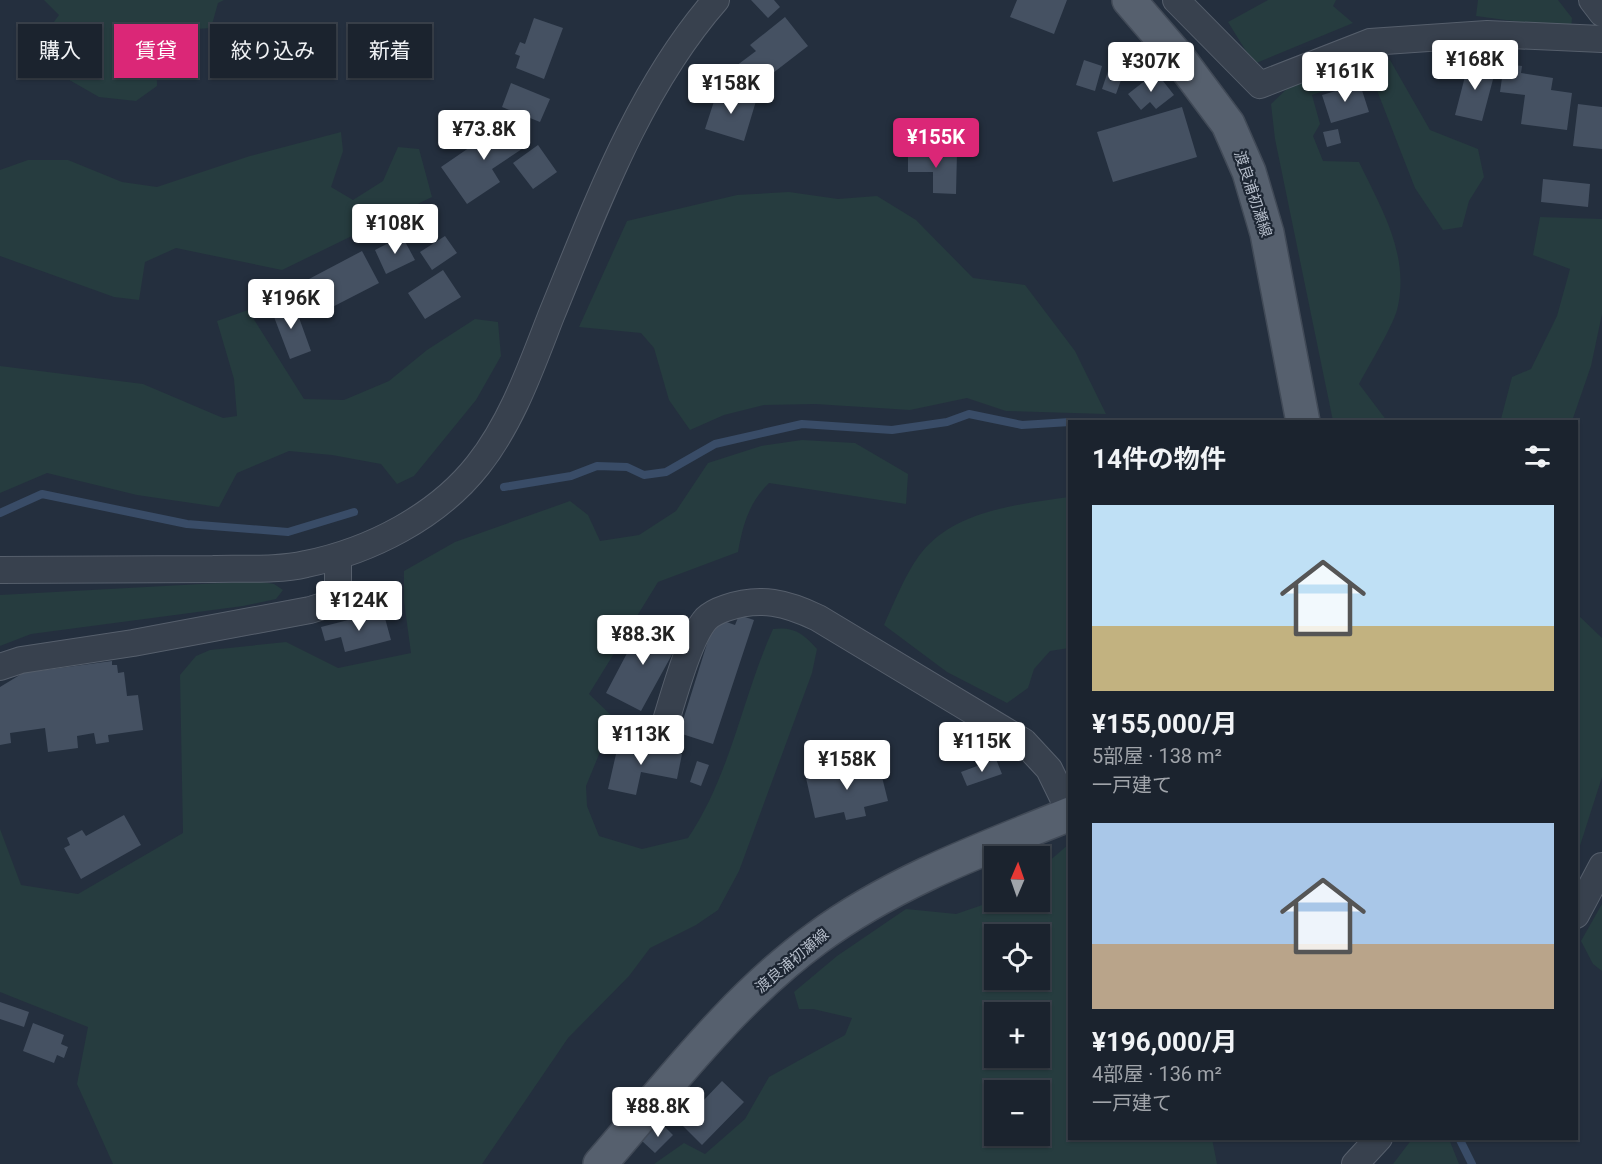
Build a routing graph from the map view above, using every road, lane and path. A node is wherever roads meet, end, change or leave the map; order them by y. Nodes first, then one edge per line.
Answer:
1 (716, 0) edge
2 (1129, 0) edge
3 (1176, 0) edge
4 (1592, 0) edge
5 (1602, 13) edge
6 (1602, 39) edge
7 (1303, 420) edge
8 (338, 556) junction
9 (0, 570) edge
10 (0, 667) edge
11 (663, 730) dead end
12 (1068, 809) edge
13 (1068, 814) edge
14 (1602, 867) edge
15 (1578, 911) edge
16 (1377, 1140) edge
17 (600, 1164) edge
18 (1355, 1164) edge

1 - 8 street
2 - 7 main road, 渡良浦初瀬線
3 - 6 street
4 - 5 street
8 - 9 street
8 - 10 street
11 - 12 street
13 - 17 main road, 渡良浦初瀬線
14 - 15 street
16 - 18 street

